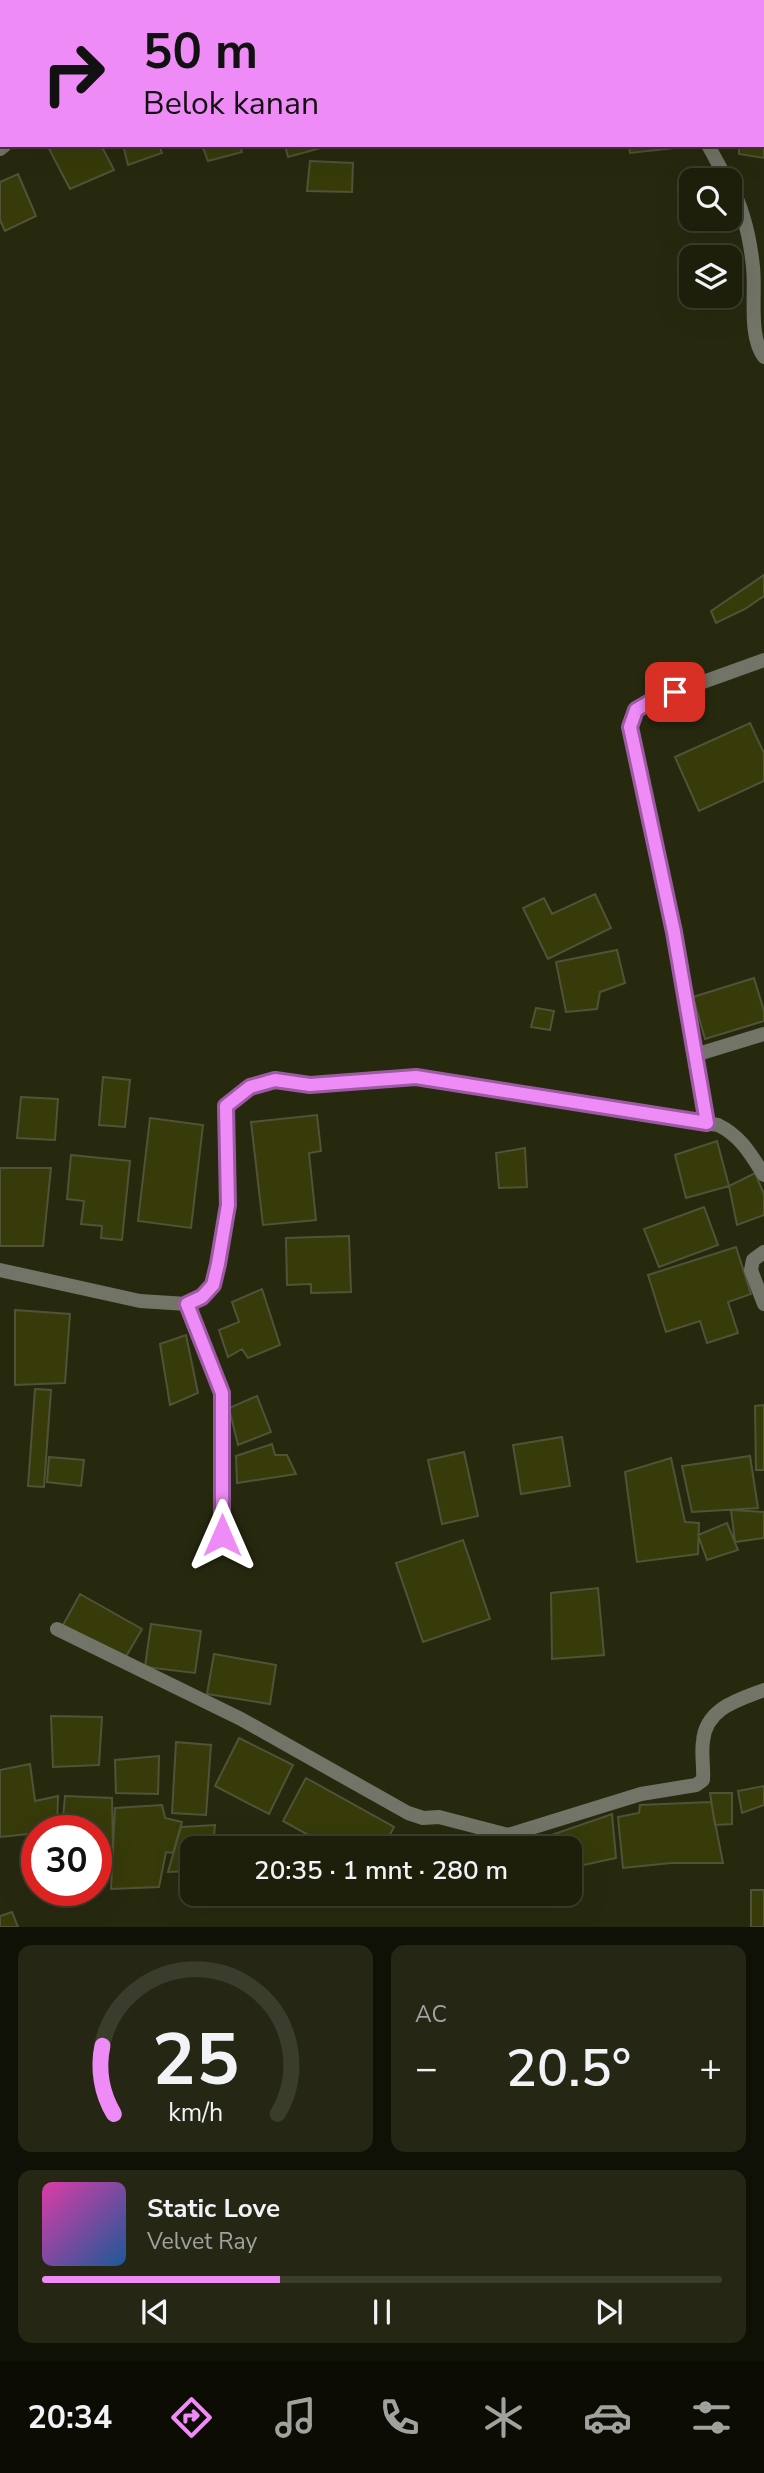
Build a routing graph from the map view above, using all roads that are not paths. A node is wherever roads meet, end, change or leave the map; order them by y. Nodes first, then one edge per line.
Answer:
1 (709, 147) edge
2 (721, 168) edge
3 (742, 215) edge
4 (764, 357) edge
5 (764, 660) edge
6 (764, 1034) edge
7 (695, 1055) junction
8 (707, 1123) junction
9 (764, 1175) edge
10 (764, 1252) edge
11 (0, 1269) edge
12 (187, 1304) junction
13 (764, 1304) edge
14 (222, 1535) dead end
15 (57, 1629) dead end
16 (764, 1690) edge

1 - 2 street
3 - 4 street
5 - 7 street
6 - 7 street
7 - 8 street
8 - 9 street
8 - 12 street
10 - 13 street
11 - 12 street
12 - 14 street
15 - 16 street

